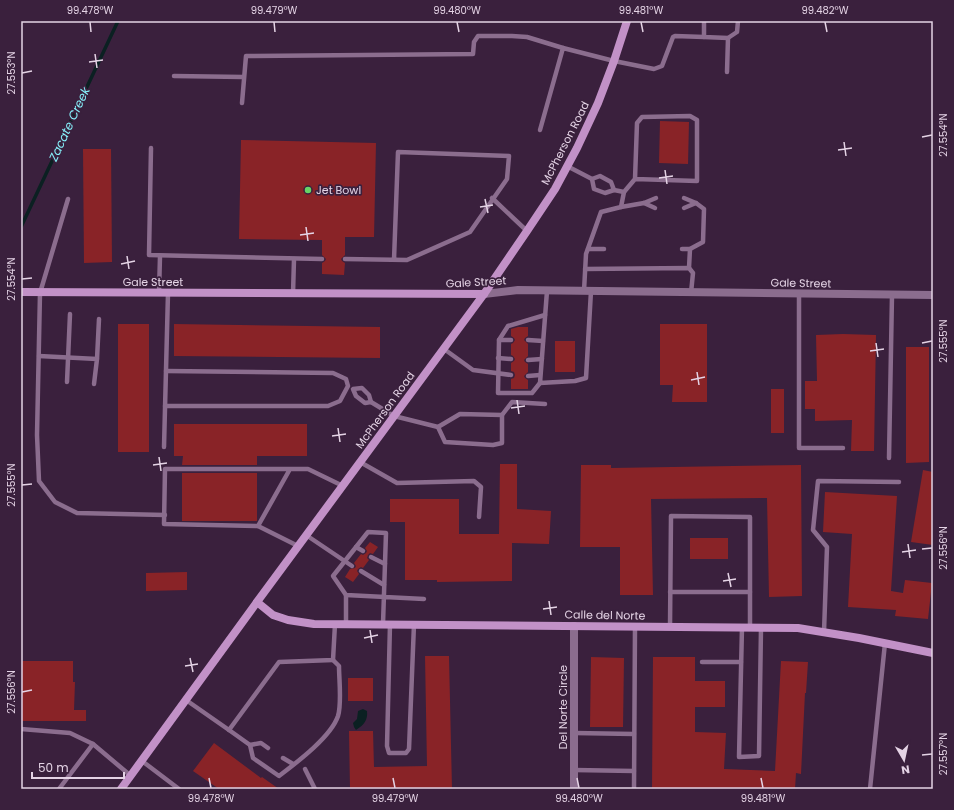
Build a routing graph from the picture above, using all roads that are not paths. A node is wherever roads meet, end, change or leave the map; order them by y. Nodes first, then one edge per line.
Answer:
1 (627, 21) edge
2 (704, 21) edge
3 (738, 21) edge
4 (704, 37) junction
5 (728, 38) junction
6 (563, 48) junction
7 (614, 61) junction
8 (727, 72) dead end
9 (174, 76) dead end
10 (243, 77) junction
11 (242, 104) dead end
12 (540, 130) dead end
13 (151, 148) dead end
14 (567, 166) junction
15 (592, 179) junction
16 (635, 179) junction
17 (614, 190) junction
18 (624, 192) junction
19 (492, 198) junction
20 (656, 198) dead end
21 (684, 198) dead end
22 (68, 199) dead end
23 (644, 203) junction
24 (696, 203) junction
25 (621, 207) junction
26 (655, 208) dead end
27 (684, 208) dead end
28 (527, 231) junction
29 (588, 248) junction
30 (604, 248) dead end
31 (682, 249) dead end
32 (690, 249) junction
33 (160, 256) junction
34 (294, 259) junction
35 (322, 259) dead end
36 (345, 259) dead end
37 (394, 260) junction
38 (689, 268) junction
39 (585, 269) junction
40 (547, 291) junction
41 (587, 291) junction
42 (21, 292) edge
43 (36, 292) junction
44 (163, 293) junction
45 (692, 293) junction
46 (293, 294) junction
47 (484, 294) junction
48 (799, 294) junction
49 (892, 295) junction
50 (933, 296) edge
51 (70, 314) dead end
52 (546, 315) junction
53 (99, 319) dead end
54 (499, 340) junction
55 (511, 340) dead end
56 (528, 340) dead end
57 (543, 341) junction
58 (444, 349) junction
59 (39, 356) junction
60 (67, 357) junction
61 (96, 358) junction
62 (498, 358) junction
63 (511, 359) dead end
64 (542, 359) junction
65 (528, 360) dead end
66 (166, 371) junction
67 (498, 374) junction
68 (540, 375) junction
69 (511, 376) dead end
70 (528, 376) dead end
71 (67, 382) dead end
72 (540, 383) junction
73 (94, 384) dead end
74 (348, 386) junction
75 (353, 389) junction
76 (371, 402) junction
77 (545, 404) dead end
78 (165, 406) junction
79 (502, 415) junction
80 (394, 416) junction
81 (438, 427) junction
82 (164, 447) dead end
83 (843, 448) dead end
84 (889, 458) dead end
85 (360, 462) junction
86 (290, 469) junction
87 (899, 482) dead end
88 (343, 486) junction
89 (164, 515) junction
90 (479, 517) dead end
91 (258, 526) junction
92 (306, 535) junction
93 (298, 546) junction
94 (356, 547) junction
95 (363, 551) dead end
96 (371, 556) dead end
97 (345, 561) junction
98 (385, 564) junction
99 (352, 566) dead end
100 (361, 571) dead end
101 (384, 585) junction
102 (670, 592) junction
103 (750, 592) junction
104 (346, 595) junction
105 (384, 596) junction
106 (424, 598) dead end
107 (257, 602) junction
108 (335, 624) junction
109 (346, 624) junction
110 (386, 624) junction
111 (414, 624) junction
112 (574, 626) junction
113 (635, 626) junction
114 (670, 627) junction
115 (746, 628) junction
116 (761, 628) junction
117 (824, 632) junction
118 (885, 643) junction
119 (933, 653) edge
120 (333, 660) junction
121 (702, 662) dead end
122 (741, 662) junction
123 (186, 700) junction
124 (21, 729) edge
125 (229, 730) junction
126 (574, 733) junction
127 (634, 734) junction
128 (93, 744) junction
129 (250, 745) junction
130 (268, 748) dead end
131 (283, 758) dead end
132 (142, 760) junction
133 (293, 764) junction
134 (305, 769) dead end
135 (574, 770) junction
136 (634, 771) junction
137 (131, 776) junction
138 (59, 789) edge
139 (122, 789) edge
140 (179, 789) edge
141 (315, 789) edge
142 (574, 789) edge
143 (634, 789) edge
144 (870, 789) edge

1 - 7 street, McPherson Road
2 - 4 lane
3 - 5 lane
4 - 5 lane
4 - 7 lane
5 - 8 lane
6 - 7 lane
6 - 10 lane
6 - 12 lane
7 - 14 street, McPherson Road
9 - 10 lane
10 - 11 lane
13 - 33 lane
14 - 15 lane
14 - 28 street, McPherson Road
15 - 17 lane
15 - 17 lane
16 - 16 lane
16 - 18 lane
17 - 18 lane
18 - 25 lane
19 - 28 lane
19 - 37 lane
19 - 37 lane
20 - 23 lane
21 - 24 lane
22 - 43 lane
23 - 25 lane
23 - 26 lane
24 - 27 lane
24 - 32 lane
25 - 29 lane
28 - 47 street, McPherson Road
29 - 30 lane
29 - 39 lane
31 - 32 lane
32 - 38 lane
33 - 34 lane
33 - 44 lane
34 - 35 lane
34 - 46 lane
36 - 37 lane
38 - 39 lane
38 - 45 lane
39 - 41 lane
40 - 41 street, Gale Street
40 - 47 street, Gale Street
40 - 52 lane
41 - 45 street, Gale Street
41 - 72 lane
42 - 43 street, Gale Street
43 - 44 street, Gale Street
43 - 59 lane
44 - 46 street, Gale Street
44 - 66 lane
45 - 48 street, Gale Street
46 - 47 street, Gale Street
47 - 58 street, McPherson Road
48 - 49 street, Gale Street
48 - 83 lane
49 - 50 street, Gale Street
49 - 84 lane
51 - 60 lane
52 - 54 lane
52 - 57 lane
53 - 61 lane
54 - 55 lane
54 - 62 lane
56 - 57 lane
57 - 64 lane
58 - 67 lane
58 - 80 street, McPherson Road
59 - 60 lane
59 - 89 lane
60 - 61 lane
60 - 71 lane
61 - 73 lane
62 - 63 lane
62 - 67 lane
64 - 65 lane
64 - 68 lane
66 - 74 lane
66 - 78 lane
67 - 69 lane
67 - 72 lane
68 - 70 lane
68 - 72 lane
74 - 75 lane
74 - 78 lane
75 - 76 lane
75 - 76 lane
76 - 80 lane
77 - 79 lane
78 - 82 lane
79 - 81 lane
79 - 81 lane
80 - 81 lane
80 - 85 street, McPherson Road
85 - 88 street, McPherson Road
85 - 90 lane
86 - 88 lane
86 - 89 lane
86 - 91 lane
87 - 117 lane
88 - 92 street, McPherson Road
89 - 91 lane
91 - 93 lane
92 - 93 street, McPherson Road
92 - 97 lane
93 - 107 street, McPherson Road
94 - 95 lane
94 - 97 lane
94 - 98 lane
96 - 98 lane
97 - 99 lane
97 - 104 lane
98 - 101 lane
100 - 101 lane
101 - 105 lane
102 - 103 lane
102 - 103 lane
102 - 114 lane
103 - 115 lane
104 - 105 lane
104 - 109 lane
105 - 106 lane
105 - 110 lane
107 - 108 street, Calle del Norte
107 - 123 street, McPherson Road
108 - 109 street, Calle del Norte
108 - 120 lane
109 - 110 street, Calle del Norte
110 - 111 street, Calle del Norte
110 - 111 lane
111 - 112 street, Calle del Norte
112 - 113 street, Calle del Norte
112 - 126 street, Del Norte Circle
113 - 114 street, Calle del Norte
113 - 127 lane
114 - 115 street, Calle del Norte
115 - 116 street, Calle del Norte
115 - 122 lane
116 - 117 street, Calle del Norte
116 - 122 lane
117 - 118 street, Calle del Norte
118 - 119 street, Calle del Norte
118 - 144 lane
120 - 125 lane
120 - 133 lane
121 - 122 lane
123 - 125 lane
123 - 132 street, McPherson Road
124 - 128 lane
125 - 129 lane
126 - 127 lane
126 - 135 street, Del Norte Circle
127 - 136 lane
128 - 137 lane
128 - 138 lane
129 - 130 lane
129 - 133 lane
131 - 133 lane
132 - 137 street, McPherson Road
132 - 140 lane
134 - 141 lane
135 - 136 lane
135 - 142 street, Del Norte Circle
136 - 143 lane
137 - 139 street, McPherson Road

